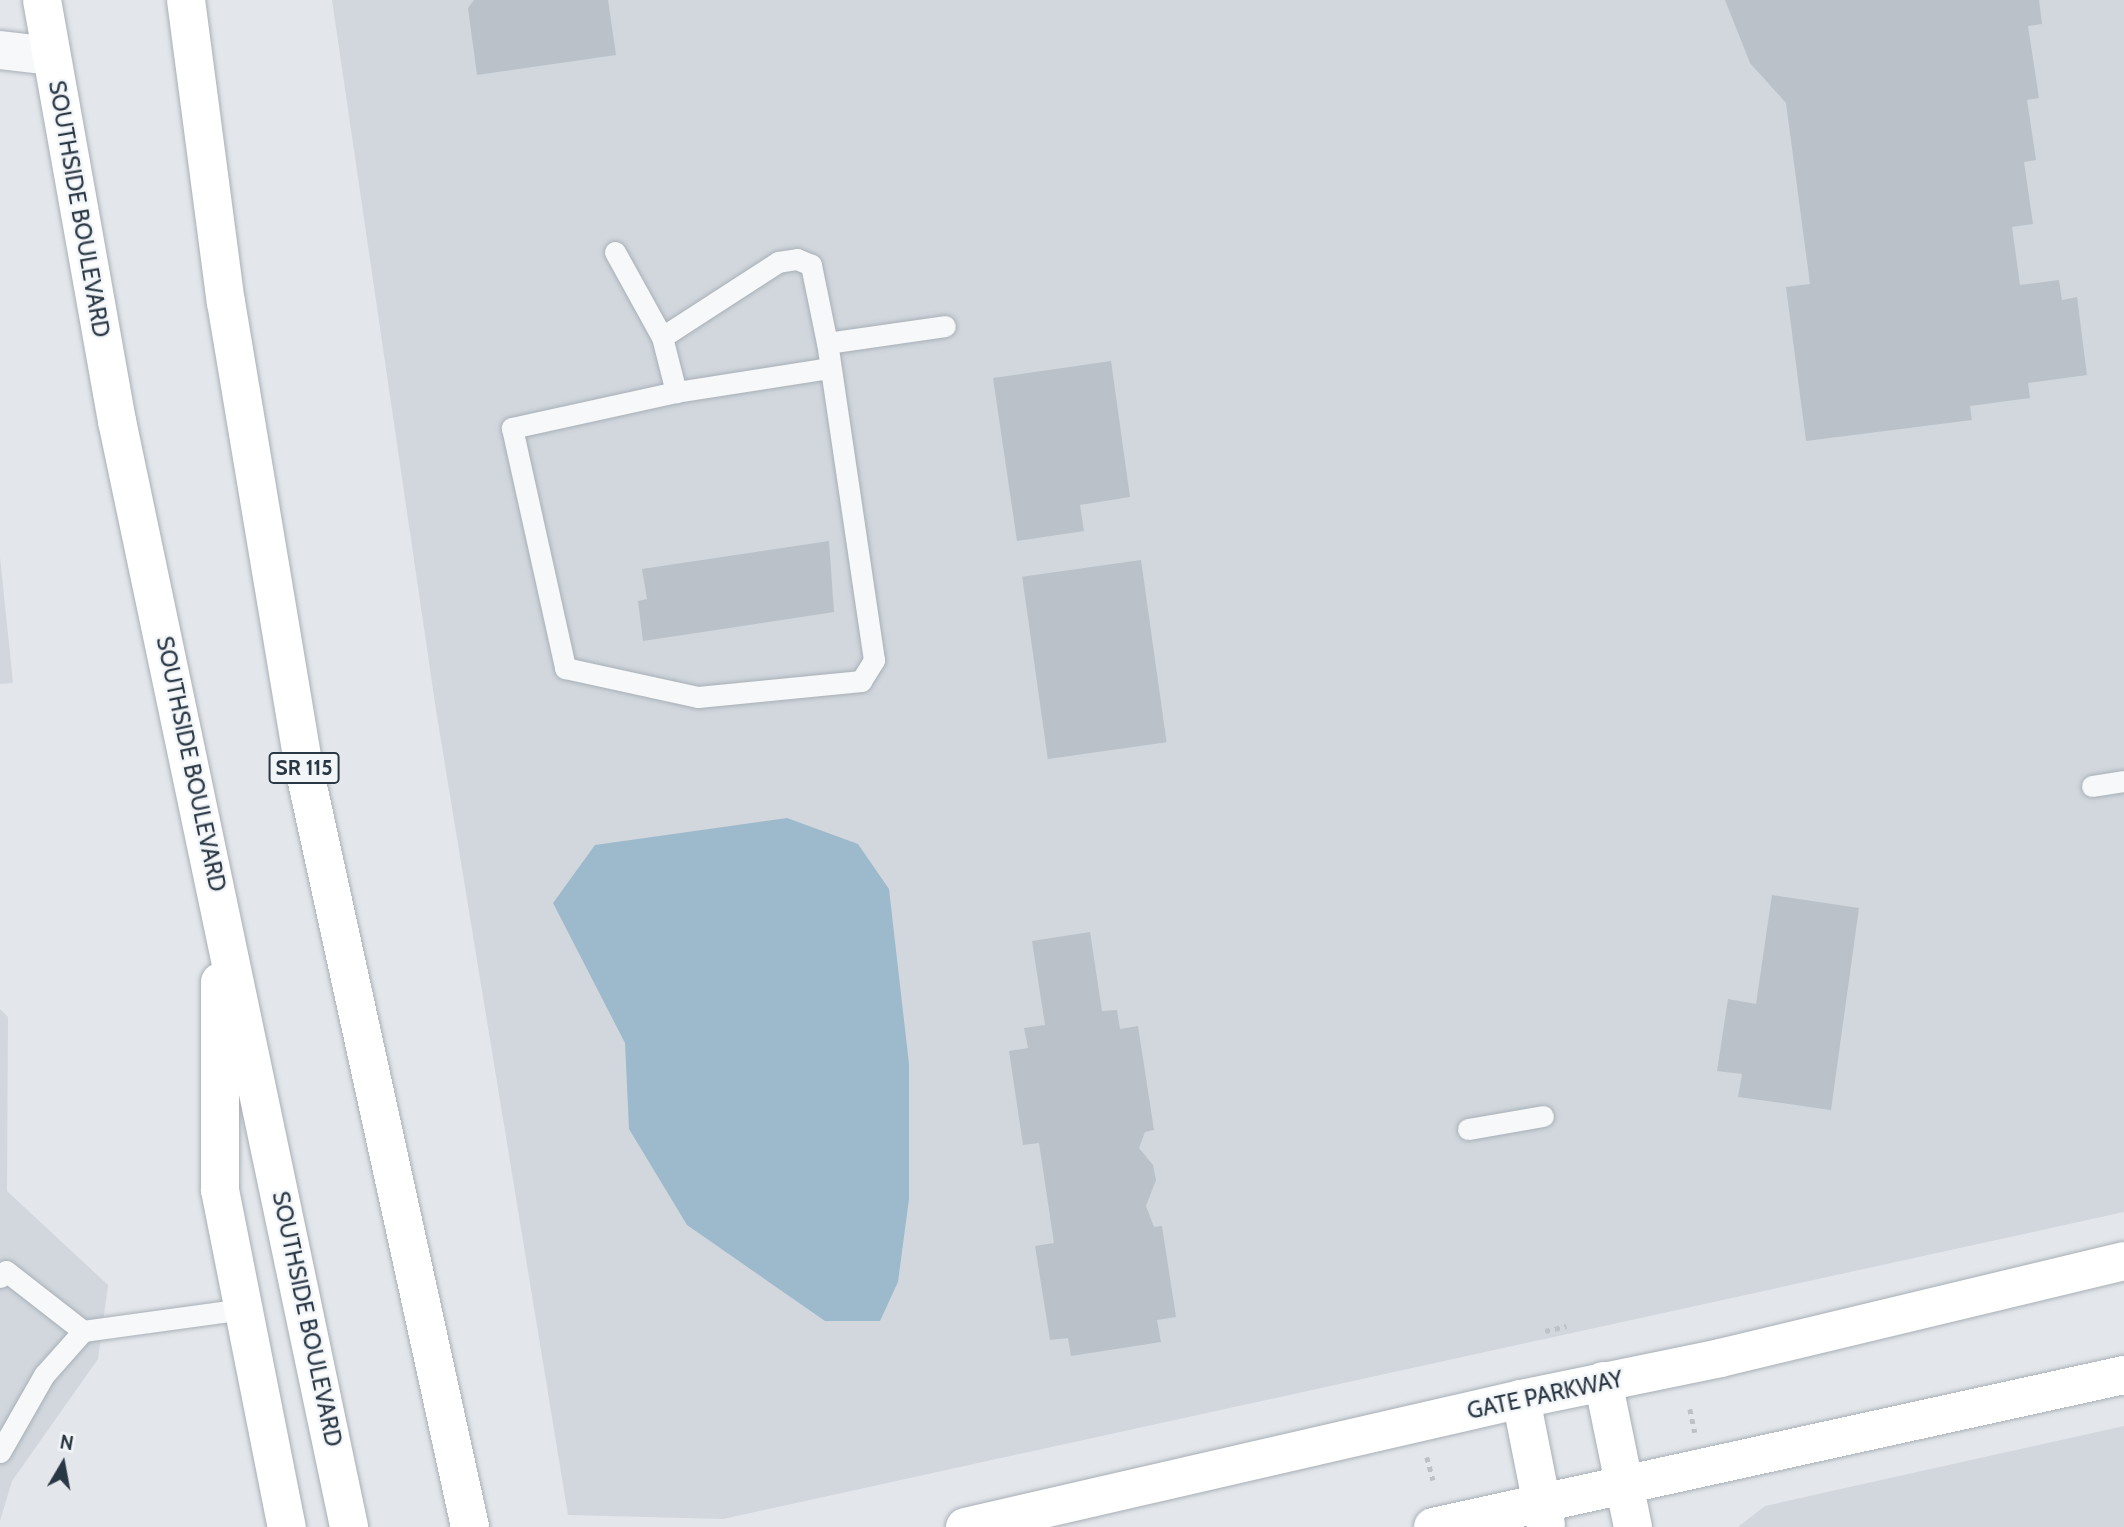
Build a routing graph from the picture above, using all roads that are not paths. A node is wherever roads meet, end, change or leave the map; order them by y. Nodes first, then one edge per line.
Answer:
1 (42, 0) edge
2 (186, 0) edge
3 (0, 50) edge
4 (51, 56) junction
5 (615, 252) dead end
6 (945, 326) dead end
7 (662, 337) junction
8 (827, 343) junction
9 (830, 368) junction
10 (676, 392) junction
11 (2124, 780) edge
12 (2092, 786) dead end
13 (220, 903) junction
14 (1543, 1116) dead end
15 (1468, 1129) dead end
16 (2124, 1261) edge
17 (0, 1277) edge
18 (243, 1309) junction
19 (83, 1331) junction
20 (2124, 1375) edge
21 (1603, 1381) junction
22 (1521, 1399) junction
23 (0, 1452) edge
24 (1623, 1483) junction
25 (1544, 1514) edge
26 (287, 1527) edge
27 (349, 1527) edge
28 (470, 1527) edge
29 (965, 1527) edge
30 (1433, 1527) edge
31 (1633, 1527) edge

1 - 4 main road, SOUTHSIDE BOULEVARD
2 - 28 main road, SR 115
3 - 4 street
4 - 13 main road, SOUTHSIDE BOULEVARD
5 - 7 lane
6 - 8 lane
7 - 8 lane
7 - 10 lane
8 - 9 lane
9 - 10 lane
9 - 10 lane
11 - 12 lane
13 - 18 main road
13 - 27 main road, SOUTHSIDE BOULEVARD
14 - 15 lane
16 - 21 main road, GATE PARKWAY
17 - 19 lane
18 - 19 lane
18 - 26 main road
19 - 23 lane
20 - 24 main road
21 - 22 main road, GATE PARKWAY
21 - 24 main road
22 - 25 main road
22 - 29 main road, GATE PARKWAY
24 - 25 main road
24 - 31 main road
25 - 30 main road

